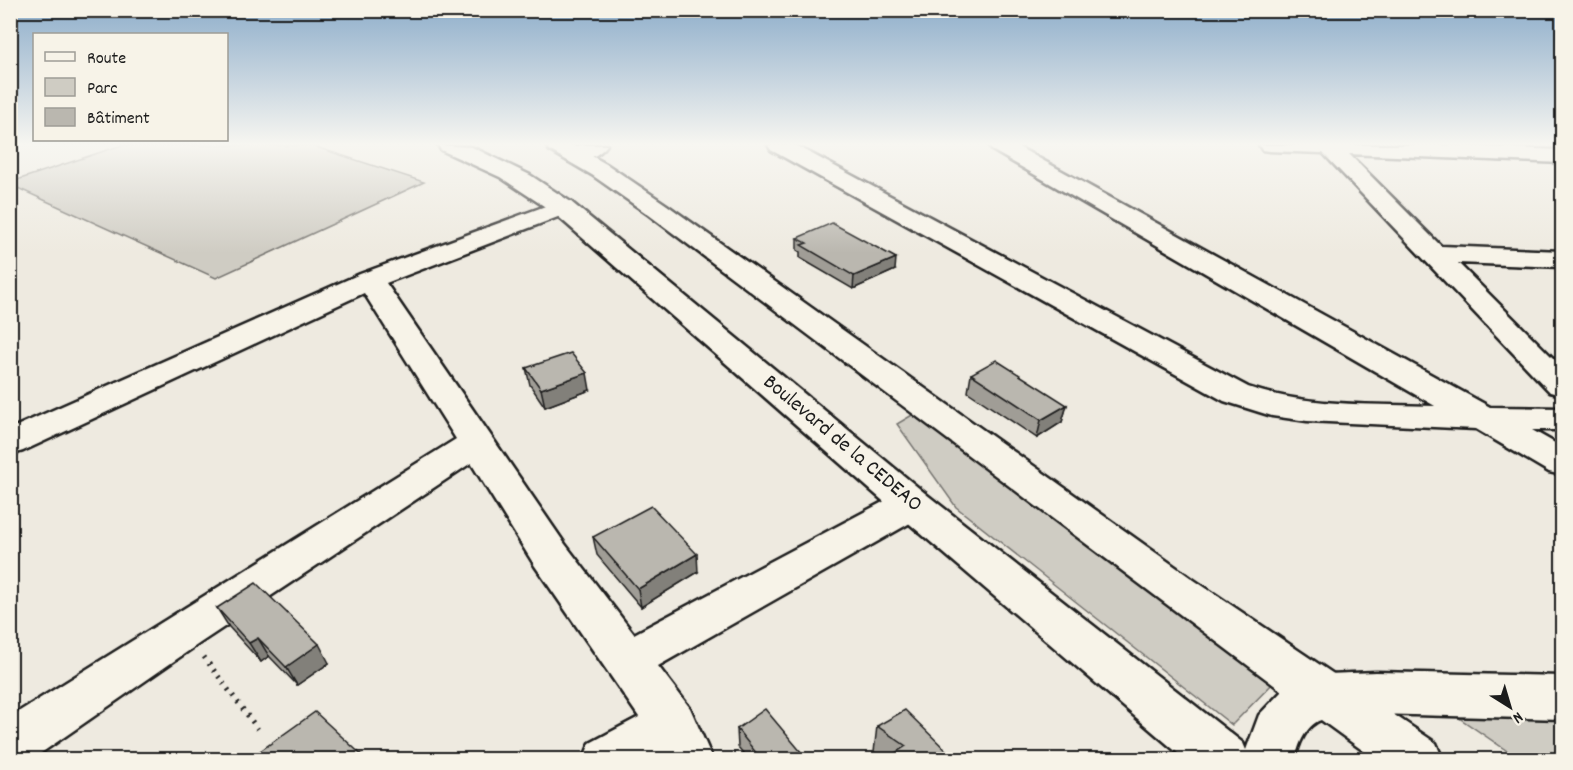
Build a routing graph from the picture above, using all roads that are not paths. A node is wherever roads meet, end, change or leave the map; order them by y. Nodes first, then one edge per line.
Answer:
1 (525, 181) edge
2 (620, 181) edge
3 (845, 181) edge
4 (1063, 181) edge
5 (1363, 181) edge
6 (562, 207) junction
7 (1436, 254) junction
8 (1563, 259) edge
9 (370, 280) junction
10 (1563, 384) edge
11 (1563, 419) edge
12 (1484, 420) junction
13 (10, 443) edge
14 (476, 443) junction
15 (1563, 463) edge
16 (912, 504) junction
17 (627, 660) junction
18 (1328, 696) junction
19 (1563, 698) edge
20 (681, 742) edge
21 (10, 745) edge
22 (608, 759) edge
23 (1225, 759) edge
24 (1269, 759) edge
25 (1418, 759) edge

1 - 6 street, Boulevard de la CEDEAO
2 - 18 street
3 - 12 street
4 - 12 street
5 - 7 street
6 - 9 street
6 - 16 street, Boulevard de la CEDEAO
7 - 8 street
7 - 10 street
9 - 13 street
9 - 14 street
11 - 12 street
12 - 15 street
14 - 17 street
14 - 21 street
16 - 17 street
16 - 23 street, Boulevard de la CEDEAO
17 - 20 street
18 - 19 street
18 - 24 street
18 - 25 street
20 - 22 street

